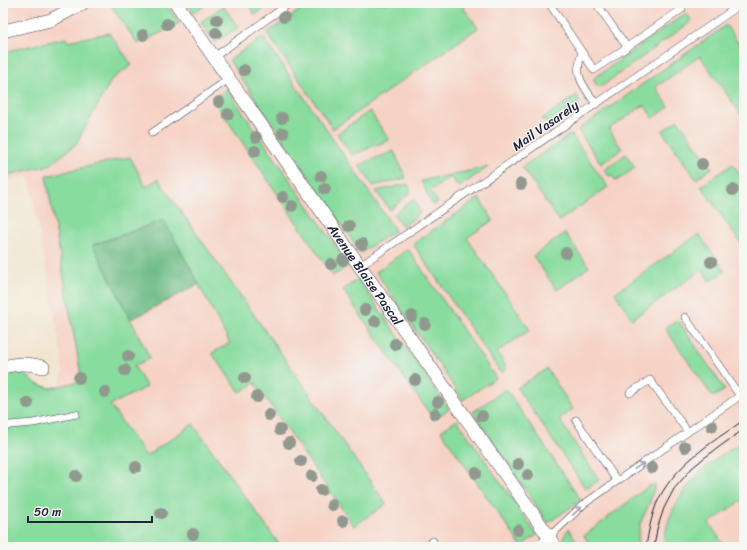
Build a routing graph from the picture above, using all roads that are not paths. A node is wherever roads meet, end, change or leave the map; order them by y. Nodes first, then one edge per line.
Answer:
1 (83, 3) edge
2 (176, 3) edge
3 (290, 3) edge
4 (549, 3) edge
5 (596, 3) edge
6 (743, 3) edge
7 (682, 10) dead end
8 (3, 31) edge
9 (627, 47) junction
10 (582, 52) junction
11 (214, 57) junction
12 (230, 78) junction
13 (596, 104) junction
14 (152, 133) dead end
15 (360, 266) junction
16 (685, 317) dead end
17 (3, 367) edge
18 (43, 367) dead end
19 (630, 393) dead end
20 (742, 394) edge
21 (76, 414) dead end
22 (576, 420) dead end
23 (3, 428) edge
24 (688, 432) junction
25 (617, 480) junction
26 (433, 541) dead end
27 (552, 542) edge
28 (426, 547) edge
29 (535, 547) edge

1 - 8 street
2 - 11 street, Avenue Blaise Pascal
3 - 11 lane
4 - 10 lane
5 - 9 lane
6 - 13 lane, Mail Vasarely
7 - 9 lane
9 - 10 lane
10 - 13 lane
11 - 12 street, Avenue Blaise Pascal
12 - 14 lane
12 - 15 street, Avenue Blaise Pascal
13 - 15 lane, Mail Vasarely
15 - 27 street, Avenue Blaise Pascal
16 - 20 lane
17 - 18 street
19 - 24 lane
20 - 24 lane
21 - 23 lane
22 - 25 lane
25 -> 24 lane
27 -> 25 lane
26 - 28 lane
27 - 29 lane

